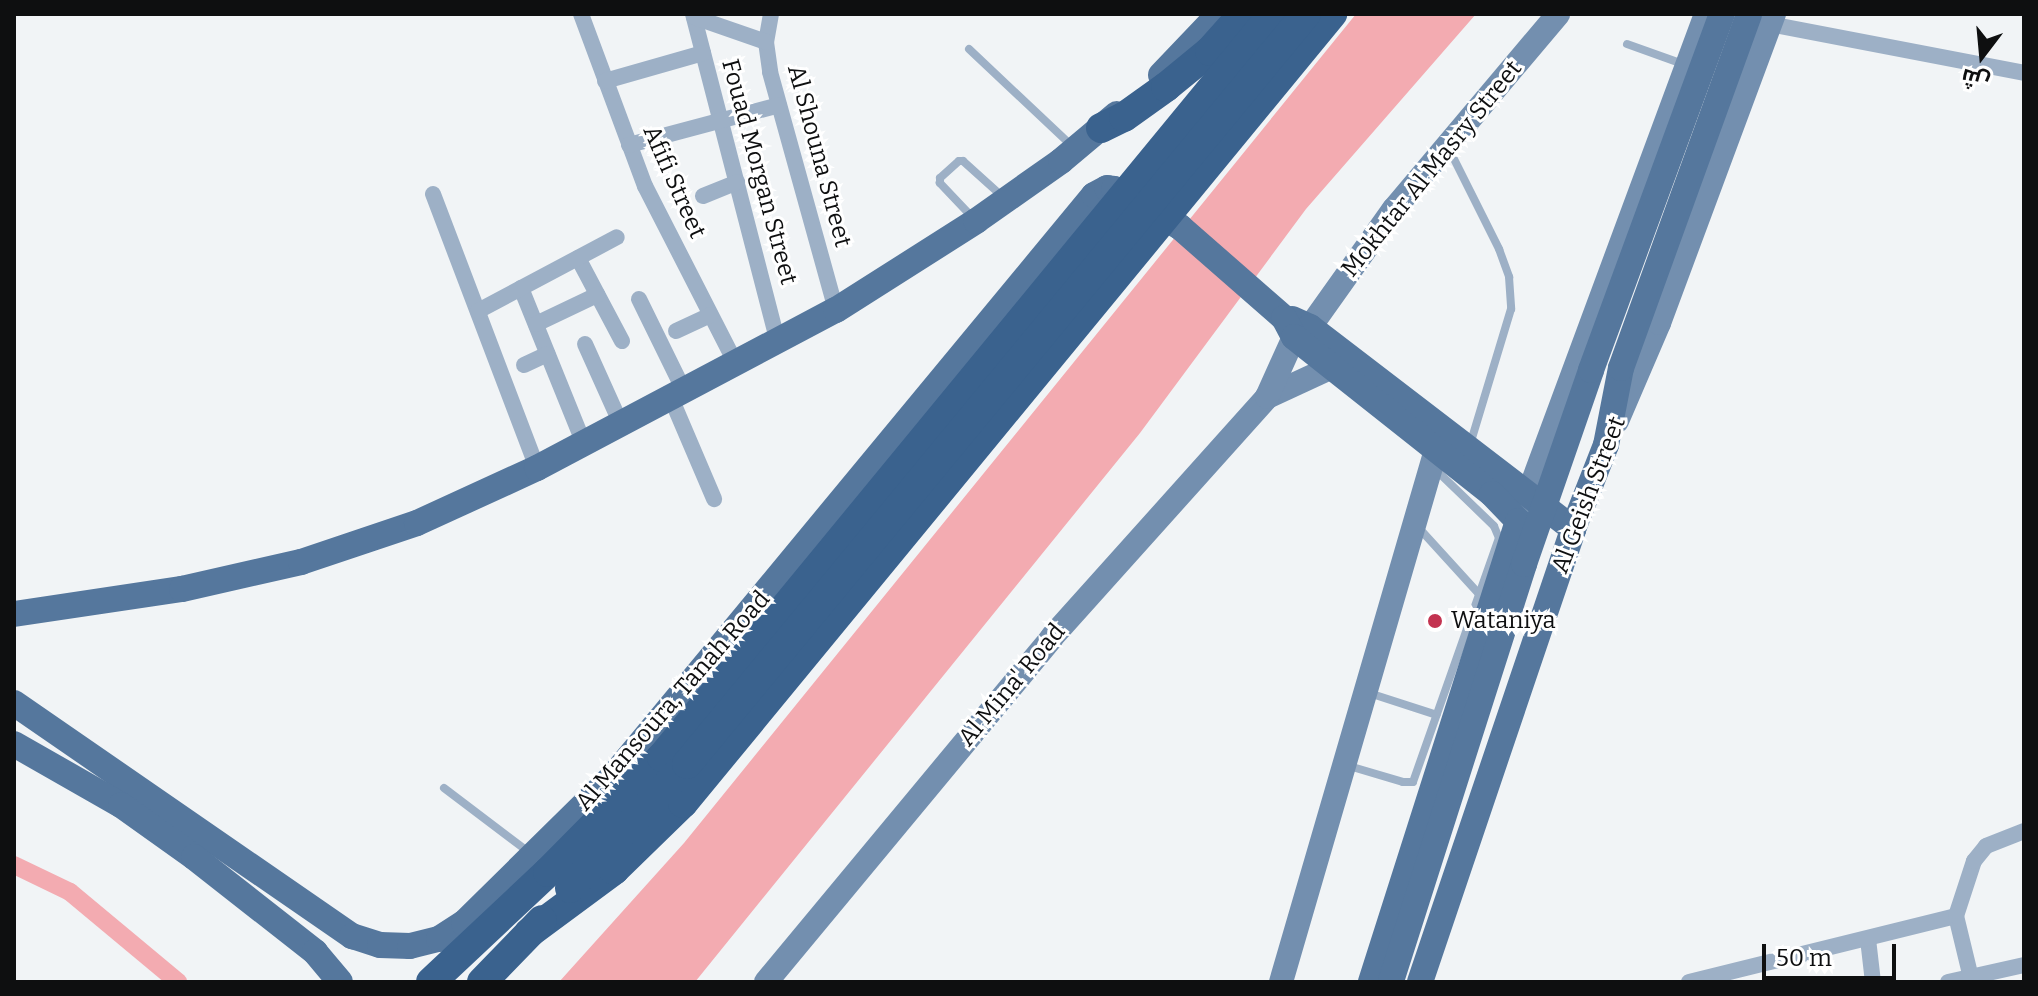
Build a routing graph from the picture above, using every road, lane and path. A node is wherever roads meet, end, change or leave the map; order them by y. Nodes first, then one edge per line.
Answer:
1 (581, 14) edge
2 (771, 14) edge
3 (1219, 14) edge
4 (1243, 14) edge
5 (1273, 14) edge
6 (1291, 14) edge
7 (1306, 14) edge
8 (1332, 14) edge
9 (1558, 14) edge
10 (1706, 14) edge
11 (1722, 14) edge
12 (693, 16) edge
13 (1764, 17) edge
14 (766, 42) junction
15 (1627, 44) dead end
16 (969, 49) dead end
17 (703, 53) junction
18 (1687, 65) junction
19 (2024, 73) edge
20 (605, 81) junction
21 (779, 105) junction
22 (721, 121) junction
23 (1101, 128) junction
24 (1446, 144) junction
25 (629, 145) junction
26 (1075, 149) junction
27 (737, 182) junction
28 (433, 194) dead end
29 (703, 196) dead end
30 (1006, 200) junction
31 (976, 221) junction
32 (1172, 222) junction
33 (617, 237) dead end
34 (578, 258) junction
35 (521, 288) junction
36 (597, 295) junction
37 (639, 299) dead end
38 (836, 310) junction
39 (478, 311) junction
40 (711, 315) junction
41 (536, 324) junction
42 (1296, 327) junction
43 (676, 331) dead end
44 (622, 341) dead end
45 (778, 342) junction
46 (585, 344) dead end
47 (548, 354) junction
48 (736, 364) junction
49 (524, 365) dead end
50 (1332, 367) junction
51 (678, 394) junction
52 (1267, 397) junction
53 (621, 424) junction
54 (584, 444) junction
55 (1606, 445) junction
56 (1434, 458) junction
57 (1469, 459) junction
58 (537, 468) junction
59 (1528, 492) junction
60 (714, 499) dead end
61 (1518, 521) junction
62 (1414, 524) junction
63 (1573, 529) junction
64 (1479, 594) junction
65 (14, 614) edge
66 (1365, 692) junction
67 (14, 703) edge
68 (1437, 715) junction
69 (14, 744) edge
70 (1344, 764) junction
71 (444, 788) dead end
72 (127, 795) junction
73 (2024, 831) edge
74 (550, 872) junction
75 (1956, 916) junction
76 (529, 933) junction
77 (1868, 939) junction
78 (2024, 965) edge
79 (1972, 979) edge
80 (772, 981) edge
81 (340, 982) edge
82 (431, 982) edge
83 (482, 982) edge
84 (1281, 982) edge
85 (1384, 982) edge
86 (1420, 982) edge
87 (1689, 982) edge
88 (1873, 982) edge
89 (1948, 982) edge

1 - 20 street, Afifi Street
2 - 14 street, Al Shouna Street
3 - 23 main road
4 - 23 highway
5 - 74 highway, bridge
6 - 32 main road
7 - 74 highway, bridge
8 - 32 highway
9 - 24 street, Mokhtar Al Masry Street
10 - 18 street
11 - 85 main road, bridge
12 - 14 street
12 - 17 street, Fouad Morgan Street
13 - 19 street
13 - 55 street, Al Geish Street
13 - 55 main road
14 - 21 street, Al Shouna Street
15 - 18 lane
16 - 26 lane
17 - 20 street
17 - 22 street, Fouad Morgan Street
18 - 59 street
20 - 25 street, Afifi Street
21 - 22 street
21 - 38 street, Al Shouna Street
22 - 25 street
22 - 27 street, Fouad Morgan Street
23 - 26 main road
24 - 42 street, Mokhtar Al Masry Street
24 - 57 lane
25 - 40 street, Afifi Street
26 - 30 main road
27 - 29 street
27 - 45 street, Fouad Morgan Street
28 - 39 street
30 - 31 main road
30 - 31 lane
31 - 38 main road
32 - 42 main road, Al Mansoura, Tanah Road
32 - 74 main road, Al Mansoura, Tanah Road
32 - 76 highway
33 - 34 street
34 - 35 street
34 - 36 street
35 - 39 street
35 - 41 street
36 - 41 street
36 - 44 street
37 - 51 street
38 - 45 main road
39 - 58 street
40 - 43 street
40 - 48 street, Afifi Street
41 - 47 street
42 - 50 main road
42 - 52 street, Al Mina' Road
42 - 57 main road
45 - 48 main road
46 - 53 street
47 - 49 street
47 - 54 street
48 - 51 main road
50 - 52 street, Al Mina' Road
50 - 56 main road
51 - 53 main road
51 - 60 street
52 - 80 street, Al Mina' Road
53 - 54 main road
54 - 58 main road
55 - 63 main road, Al Geish Street
56 - 57 main road
56 - 62 street
56 - 64 lane
57 - 59 main road
57 - 61 main road
58 - 65 main road
59 - 61 street
59 - 63 main road
61 - 85 main road
62 - 64 lane
62 - 66 street
63 - 86 main road, Al Geish Street
64 - 68 lane
66 - 68 lane
66 - 70 street
67 - 72 main road, Al Mansoura, Tanah Road
68 - 70 lane
69 - 72 main road
70 - 84 street
71 - 74 lane
72 - 74 main road, Al Mansoura, Tanah Road
72 - 81 main road
73 - 75 street
74 - 76 highway
74 - 82 highway
75 - 77 street
75 - 79 street
76 - 83 highway
77 - 87 street
77 - 88 street
78 - 79 street
79 - 89 street

